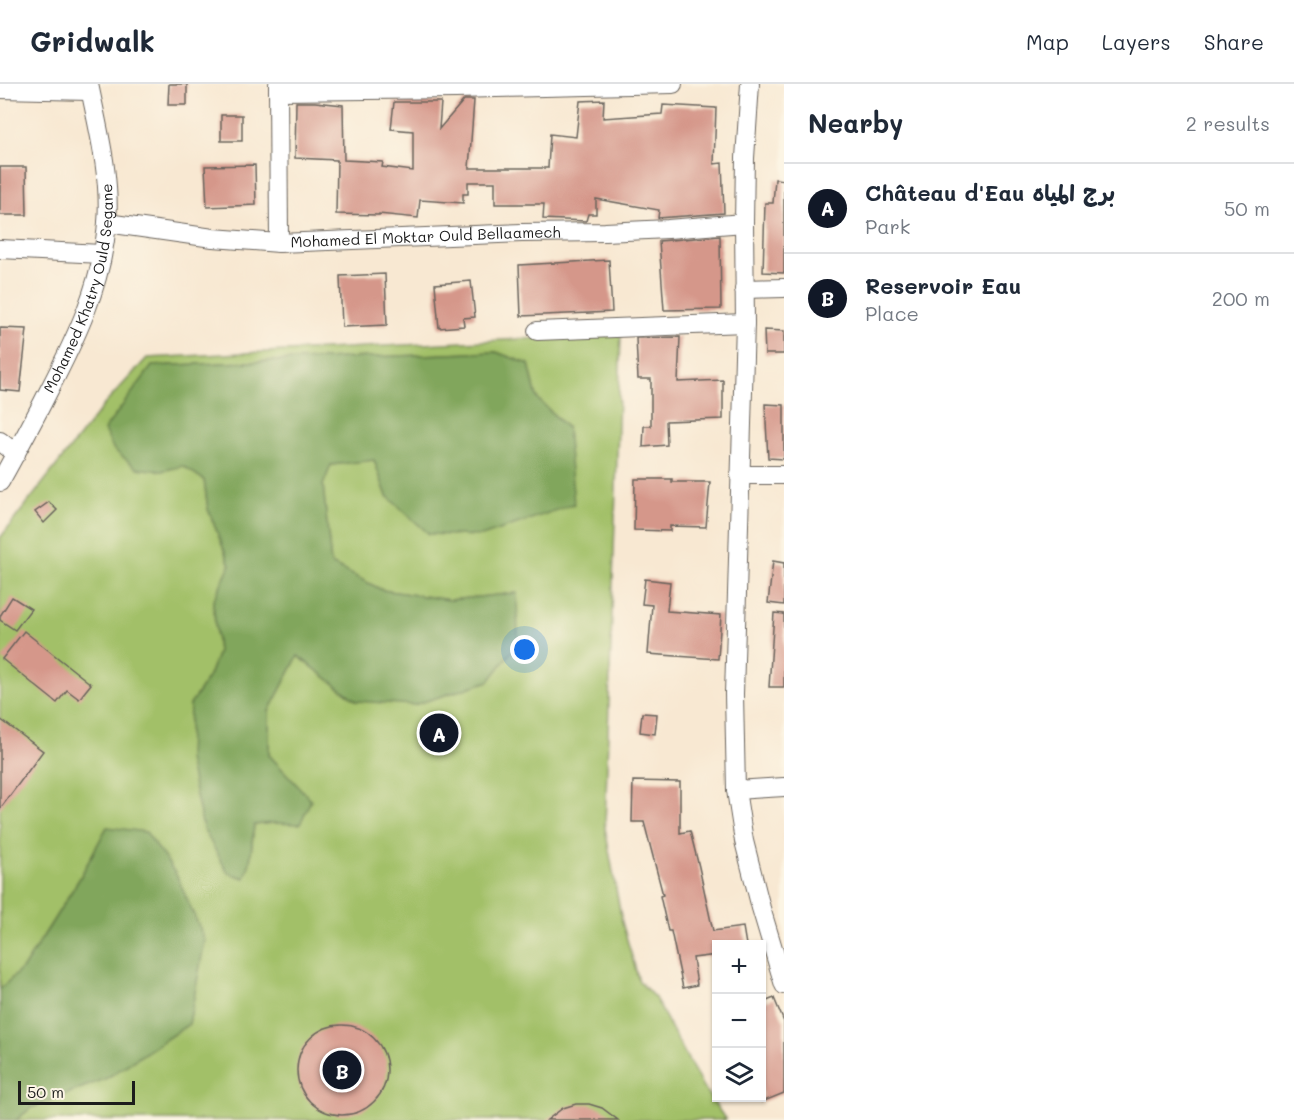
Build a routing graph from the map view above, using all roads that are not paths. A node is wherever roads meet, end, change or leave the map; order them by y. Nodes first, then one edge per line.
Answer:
1 (673, 84) edge
2 (750, 84) edge
3 (89, 87) edge
4 (278, 87) edge
5 (0, 89) edge
6 (107, 223) junction
7 (744, 223) junction
8 (279, 243) junction
9 (0, 249) edge
10 (102, 254) junction
11 (784, 288) edge
12 (744, 289) junction
13 (745, 323) junction
14 (537, 331) dead end
15 (0, 441) edge
16 (16, 454) junction
17 (740, 475) junction
18 (784, 476) edge
19 (0, 482) edge
20 (784, 787) edge
21 (736, 790) junction
22 (784, 984) edge

1 - 4 street
2 - 7 street
3 - 5 street
3 - 6 street, Mohamed Khatry Ould Segane
4 - 8 street
6 - 8 street, Mohamed El Moktar Ould Bellaamech
6 - 10 street, Mohamed Khatry Ould Segane
7 - 8 street, Mohamed El Moktar Ould Bellaamech
7 - 12 street
9 - 10 street
10 - 16 street, Mohamed Khatry Ould Segane
11 - 12 street
12 - 13 street
13 - 14 street
13 - 17 street
15 - 16 street
16 - 19 street, Mohamed Khatry Ould Segane
17 - 18 street
17 - 21 street
20 - 21 street
21 - 22 street

